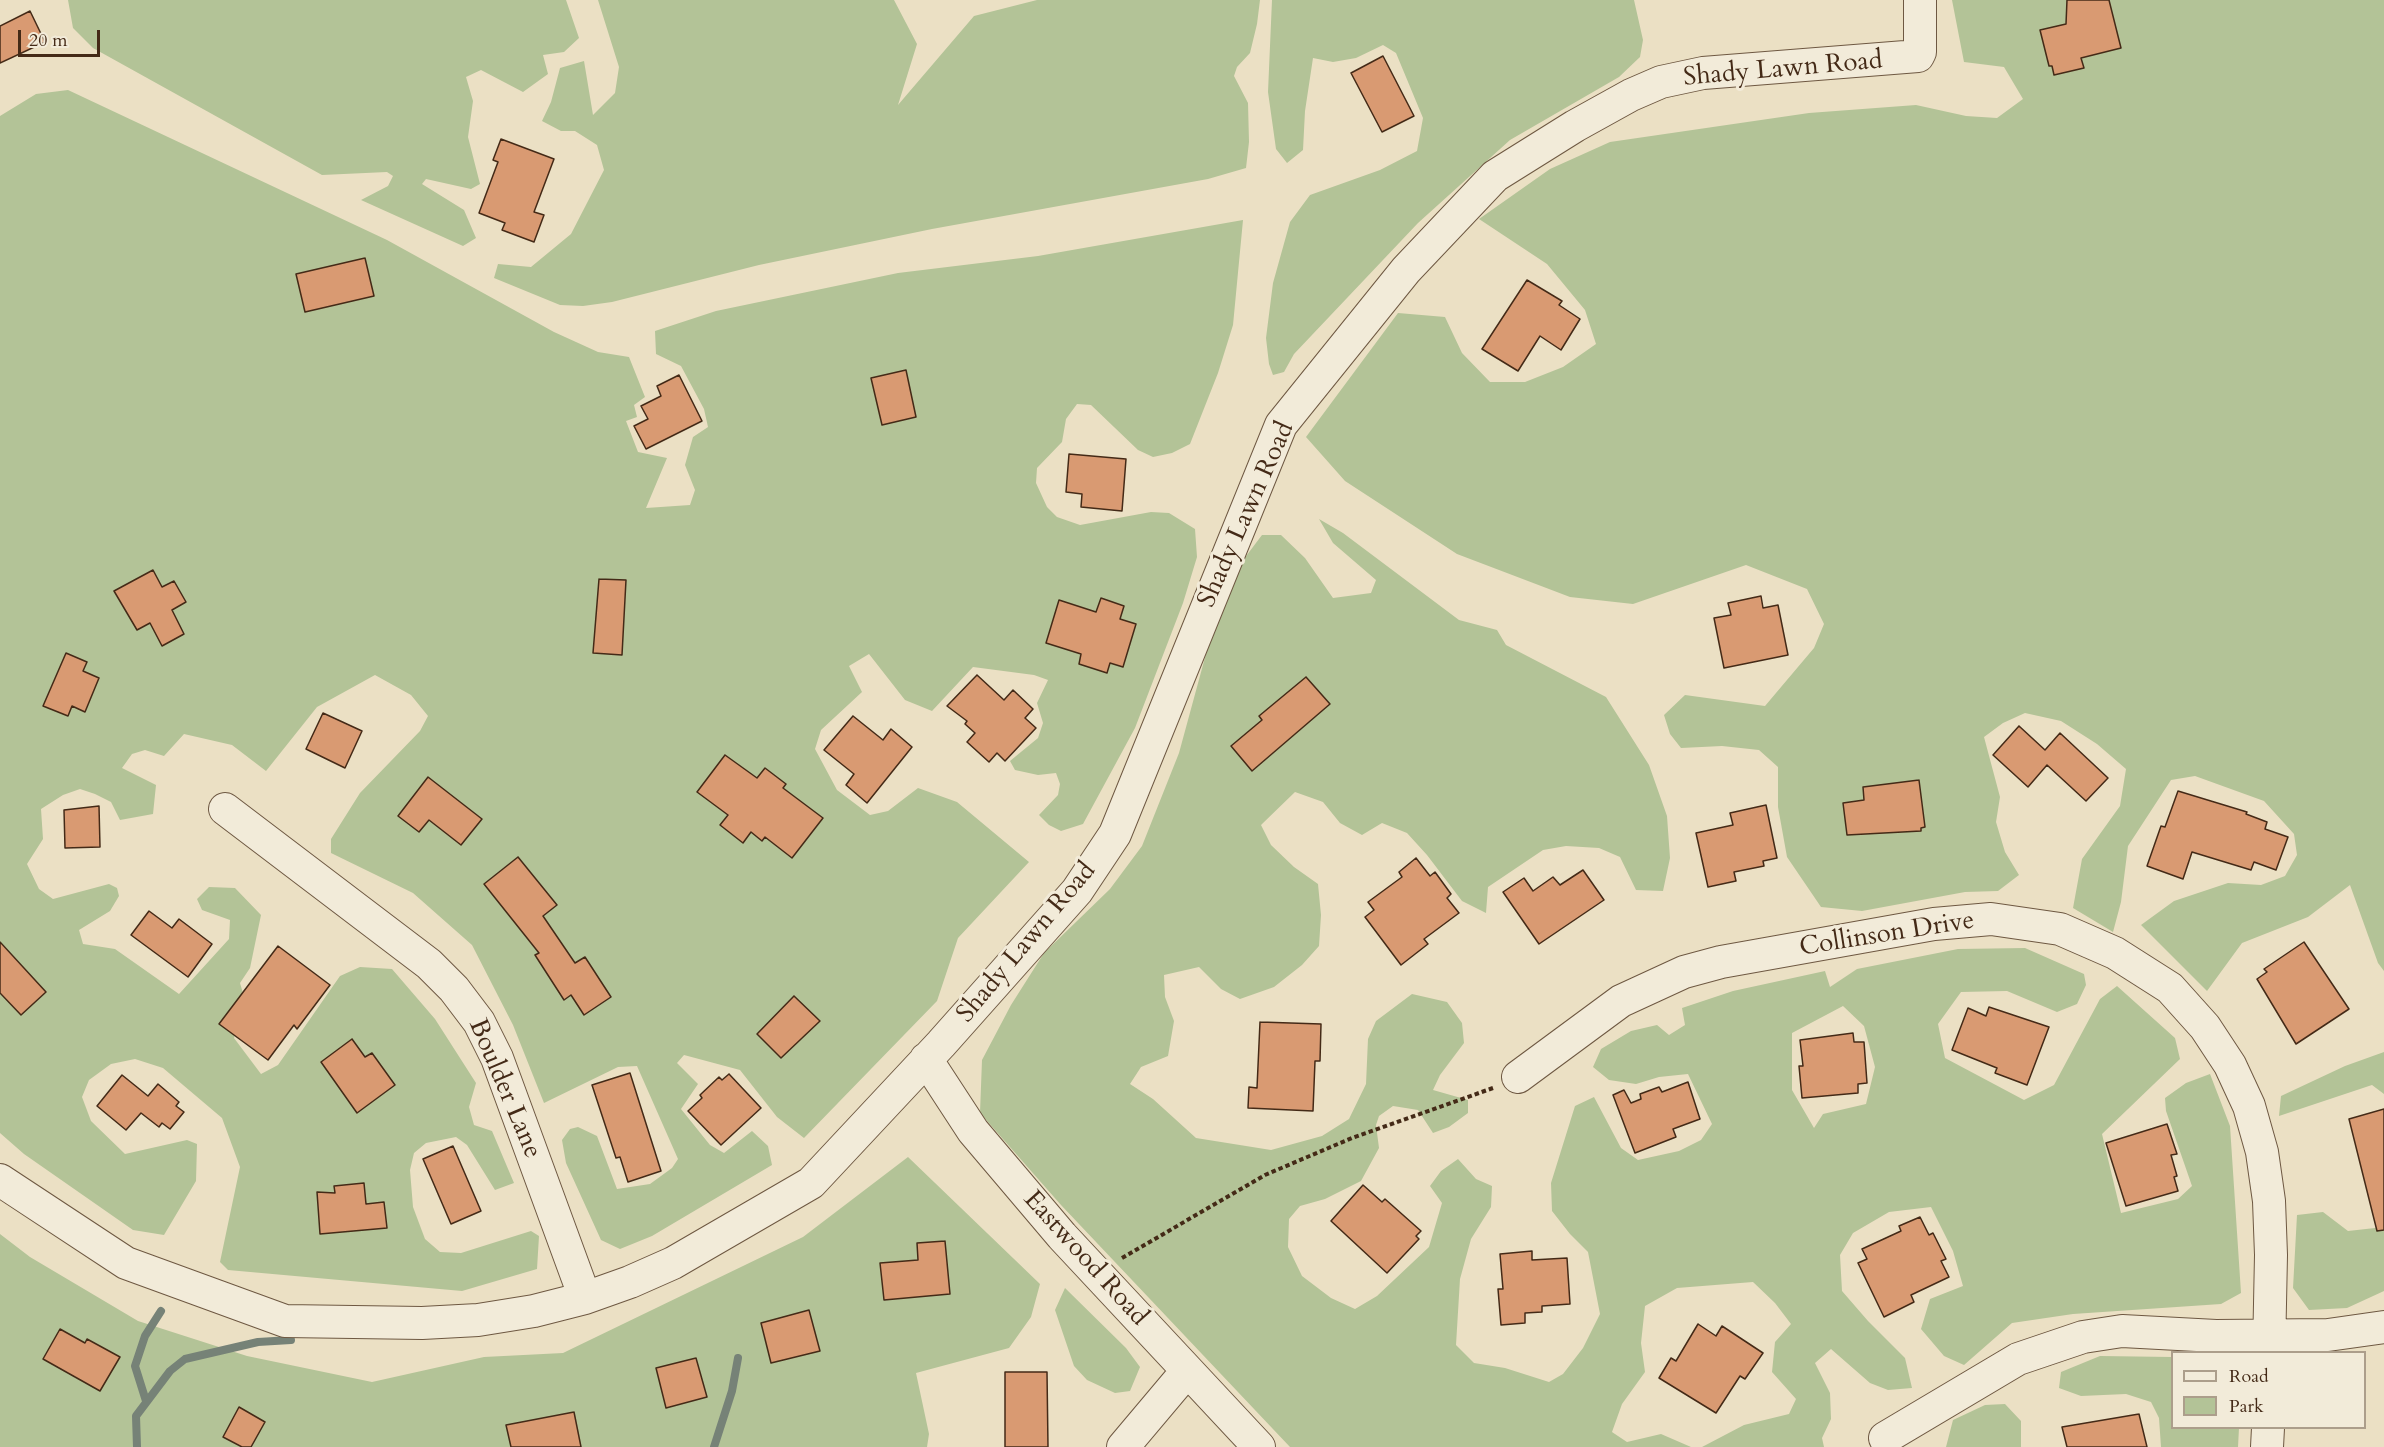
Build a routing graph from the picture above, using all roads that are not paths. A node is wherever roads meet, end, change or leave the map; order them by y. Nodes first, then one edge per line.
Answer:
1 (1920, 0) edge
2 (225, 809) dead end
3 (926, 1059) junction
4 (1518, 1077) road end
5 (0, 1180) edge
6 (585, 1298) junction
7 (2384, 1327) edge
8 (2269, 1344) edge
9 (1187, 1371) junction
10 (2268, 1429) edge
11 (1885, 1438) dead end
12 (1123, 1447) edge
13 (1259, 1447) edge
14 (2267, 1447) edge

1 - 3 street, Shady Lawn Road
2 - 6 street, Boulder Lane
3 - 6 street, Shady Lawn Road
3 - 9 street, Eastwood Road
4 - 8 street, Collinson Drive
5 - 6 street, Shady Lawn Road
7 - 8 street
8 - 11 street
9 - 12 street
9 - 13 street, Eastwood Road
10 - 14 street

